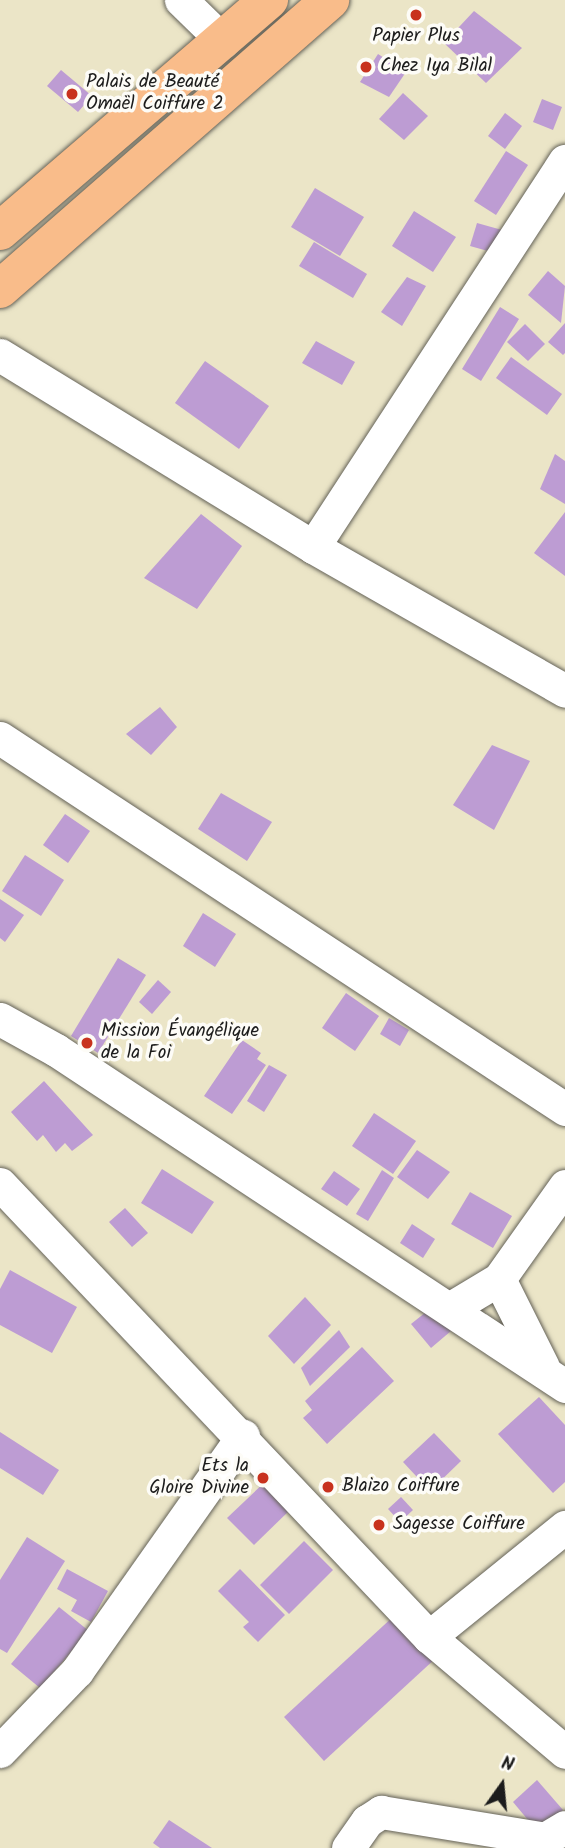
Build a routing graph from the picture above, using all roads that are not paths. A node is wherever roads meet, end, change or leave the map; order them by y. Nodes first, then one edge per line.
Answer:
1 (181, 0) edge
2 (269, 0) edge
3 (330, 0) edge
4 (223, 41) junction
5 (565, 161) edge
6 (0, 230) edge
7 (0, 289) edge
8 (0, 355) edge
9 (313, 547) junction
10 (561, 680) edge
11 (0, 738) edge
12 (0, 1019) edge
13 (565, 1108) edge
14 (565, 1186) edge
15 (5, 1198) edge
16 (499, 1279) junction
17 (451, 1308) junction
18 (555, 1379) edge
19 (243, 1436) junction
20 (565, 1527) edge
21 (429, 1637) junction
22 (0, 1751) edge
23 (565, 1752) edge
24 (565, 1827) edge
25 (348, 1848) edge

1 - 4 street
2 - 4 main road
3 - 7 main road
4 - 6 main road
5 - 9 street
8 - 9 street
9 - 10 street
11 - 13 street
12 - 17 street
14 - 16 street
15 - 19 street
16 - 17 street
16 - 18 street
17 - 18 street
19 - 21 street
19 - 22 street
20 - 21 street
21 - 23 street
24 - 25 street

